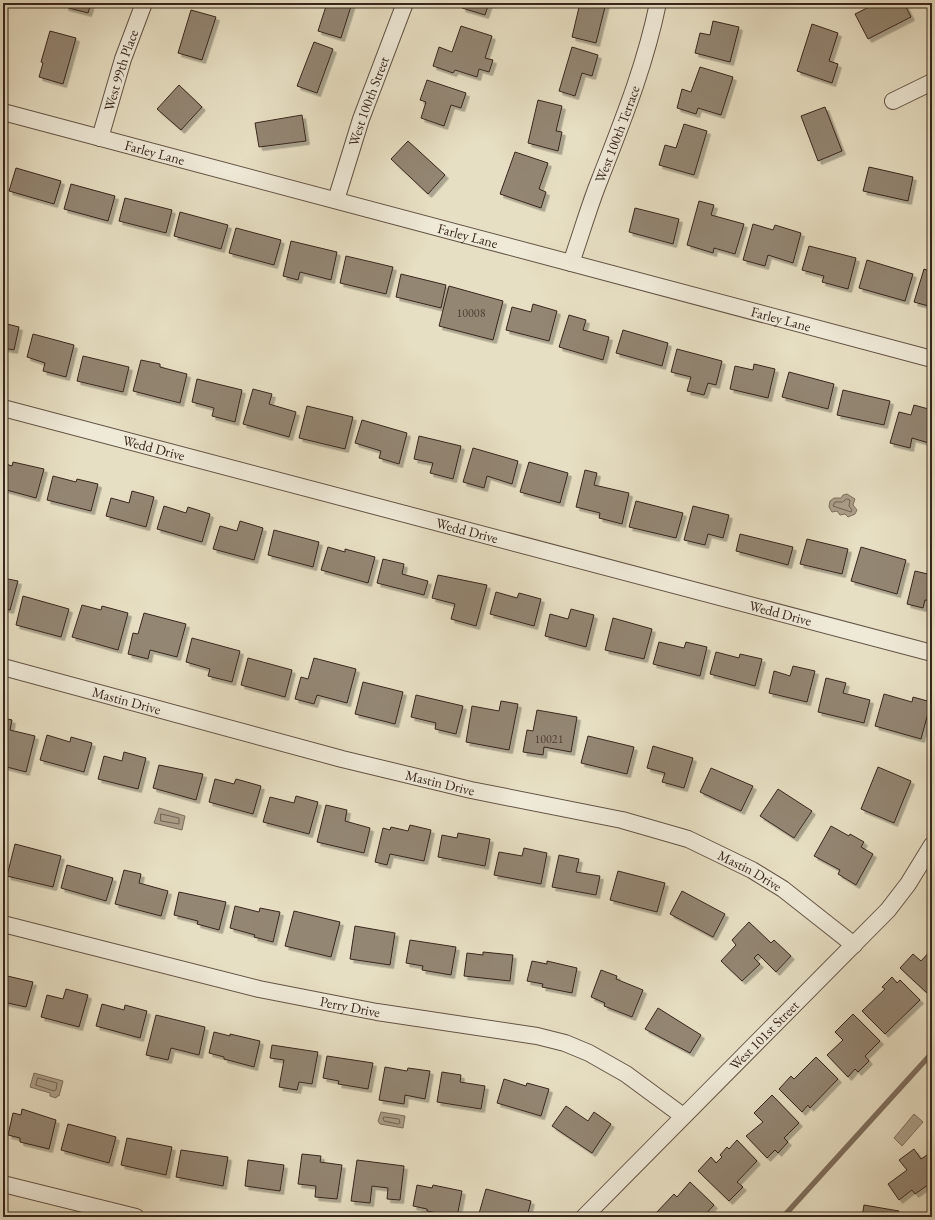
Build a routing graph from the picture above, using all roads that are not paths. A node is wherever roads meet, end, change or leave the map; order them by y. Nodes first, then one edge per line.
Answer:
1 (144, 3) edge
2 (405, 3) edge
3 (658, 3) edge
4 (932, 82) edge
5 (893, 101) dead end
6 (3, 112) edge
7 (100, 138) junction
8 (336, 200) junction
9 (571, 263) junction
10 (932, 359) edge
11 (3, 408) edge
12 (932, 653) edge
13 (3, 667) edge
14 (932, 845) edge
15 (3, 924) edge
16 (854, 945) junction
17 (683, 1116) junction
18 (3, 1184) edge
19 (136, 1217) edge
20 (584, 1217) edge

1 - 7 street, West 99th Place
2 - 8 street, West 100th Street
3 - 9 street, West 100th Terrace
4 - 5 street
6 - 7 street, Farley Lane
7 - 8 street, Farley Lane
8 - 9 street, Farley Lane
9 - 10 street, Farley Lane
11 - 12 street, Wedd Drive
13 - 16 street, Mastin Drive
14 - 16 street, West 101st Street
15 - 17 street, Perry Drive
16 - 17 street, West 101st Street
17 - 20 street, West 101st Street
18 - 19 street

